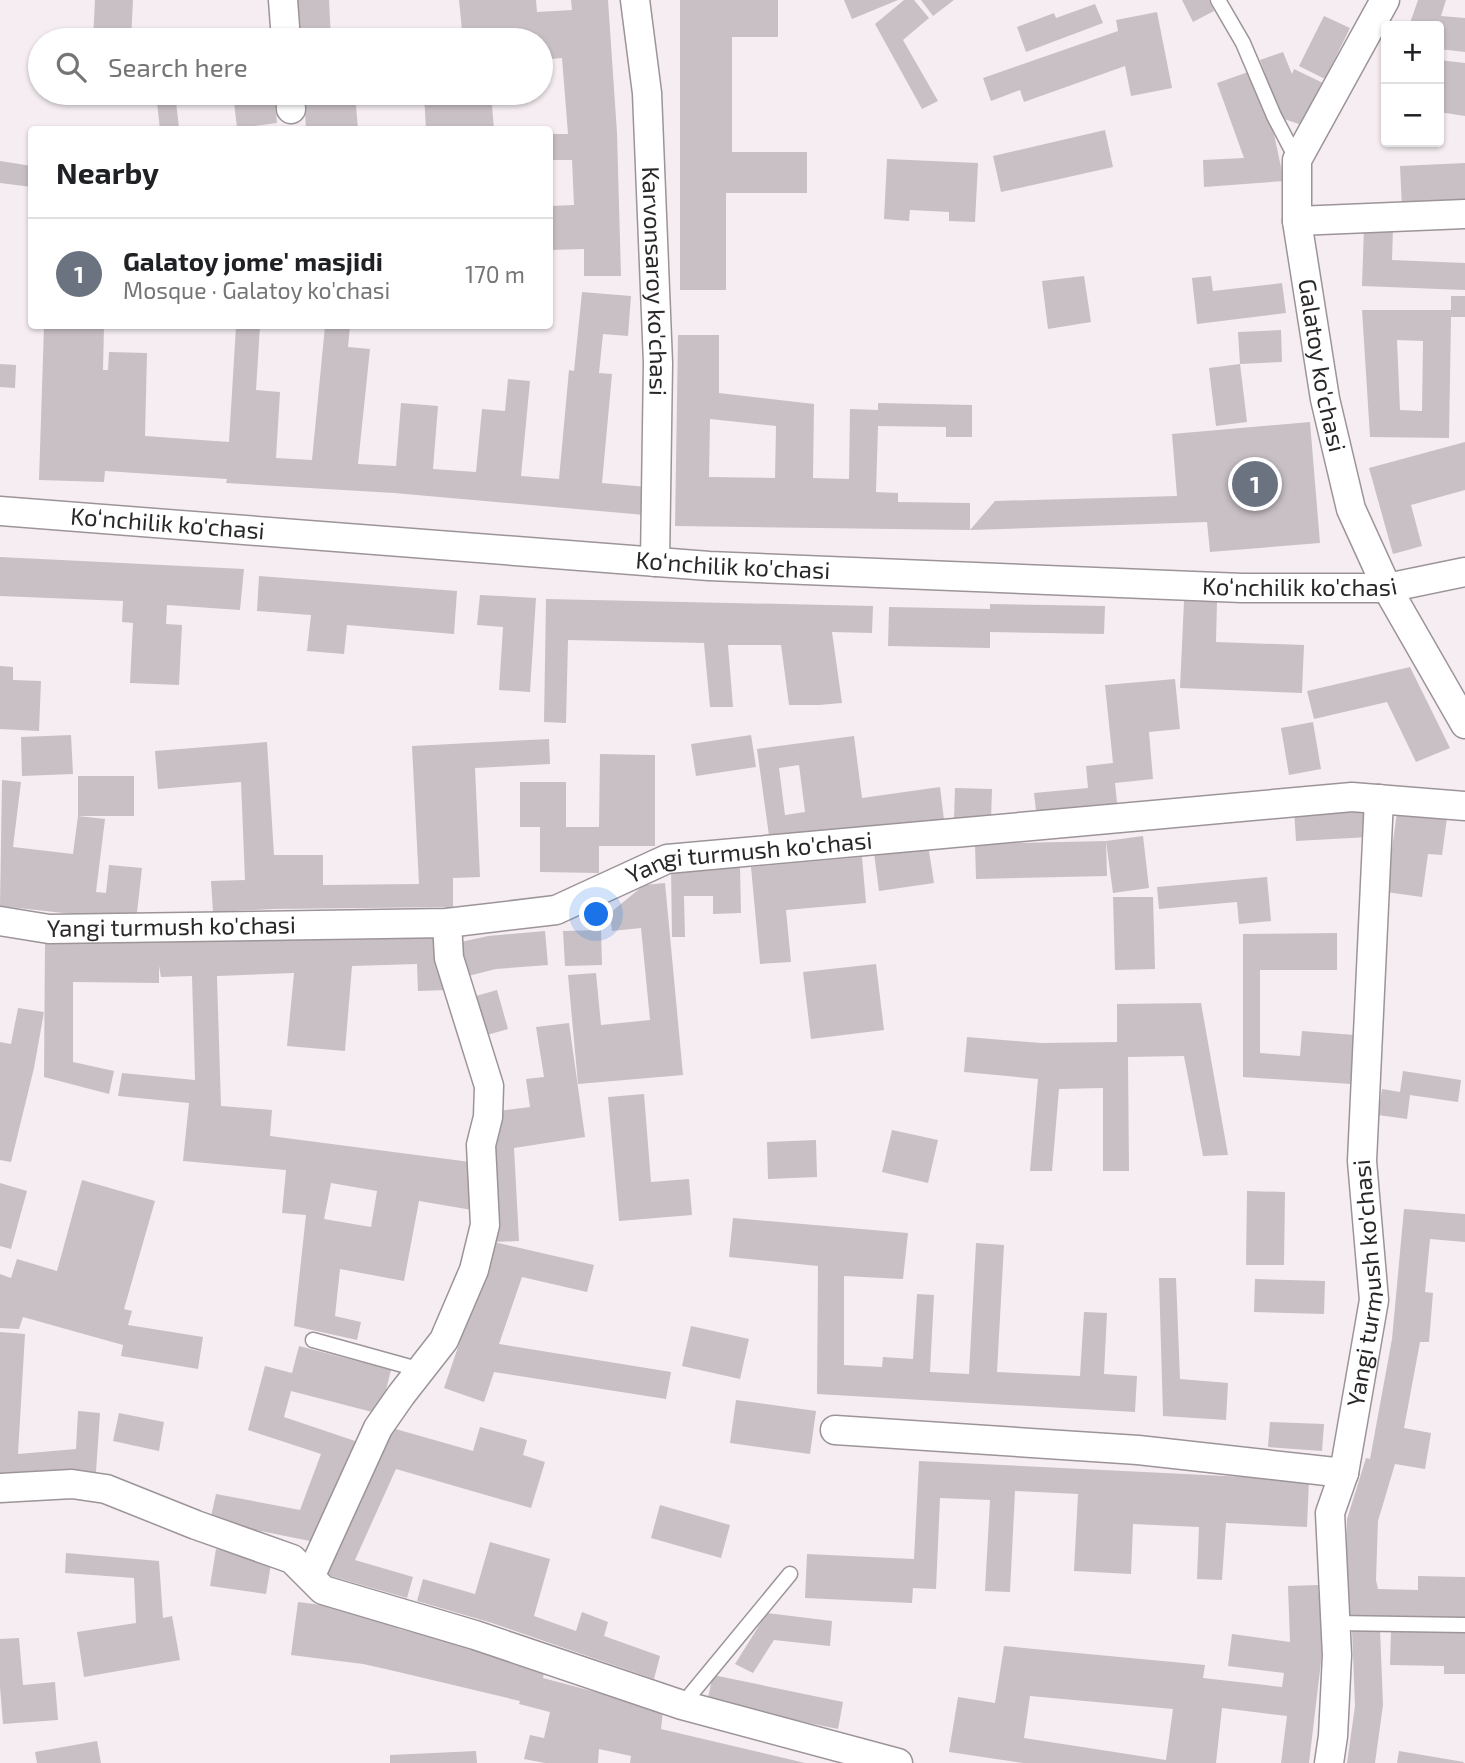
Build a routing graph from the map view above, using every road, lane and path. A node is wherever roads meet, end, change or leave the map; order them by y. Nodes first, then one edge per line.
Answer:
1 (283, 0) edge
2 (635, 0) edge
3 (1218, 0) edge
4 (1385, 0) edge
5 (285, 28) edge
6 (1297, 160) junction
7 (1465, 214) edge
8 (1297, 220) junction
9 (0, 511) edge
10 (655, 562) junction
11 (1465, 572) edge
12 (1387, 588) junction
13 (1465, 724) edge
14 (1379, 799) junction
15 (1465, 806) edge
16 (0, 921) edge
17 (447, 923) junction
18 (313, 1340) dead end
19 (421, 1370) junction
20 (835, 1430) dead end
21 (1344, 1474) junction
22 (0, 1488) edge
23 (790, 1574) dead end
24 (311, 1575) junction
25 (1336, 1623) junction
26 (1465, 1625) edge
27 (682, 1705) junction
28 (898, 1763) edge
29 (1329, 1763) edge

1 - 5 street
2 - 10 street, Karvonsaroy ko'chasi
3 - 6 lane
4 - 6 street, Galatoy ko'chasi
6 - 8 street, Galatoy ko'chasi
7 - 8 street
8 - 12 street, Galatoy ko'chasi
9 - 10 street, Ko‘nchilik ko'chasi
10 - 12 street, Ko‘nchilik ko'chasi
11 - 12 street, Ko‘nchilik ko'chasi
12 - 13 street, Galatoy ko'chasi
14 - 15 street, Yangi turmush ko'chasi
14 - 17 street, Yangi turmush ko'chasi
14 - 21 street, Yangi turmush ko'chasi
16 - 17 street, Yangi turmush ko'chasi
17 - 19 street
18 - 19 lane
19 - 24 street
20 - 21 street
21 - 25 street, Yangi turmush ko'chasi
22 - 24 street
23 - 27 lane
24 - 27 street
25 - 26 lane
25 - 29 street, Yangi turmush ko'chasi
27 - 28 street

